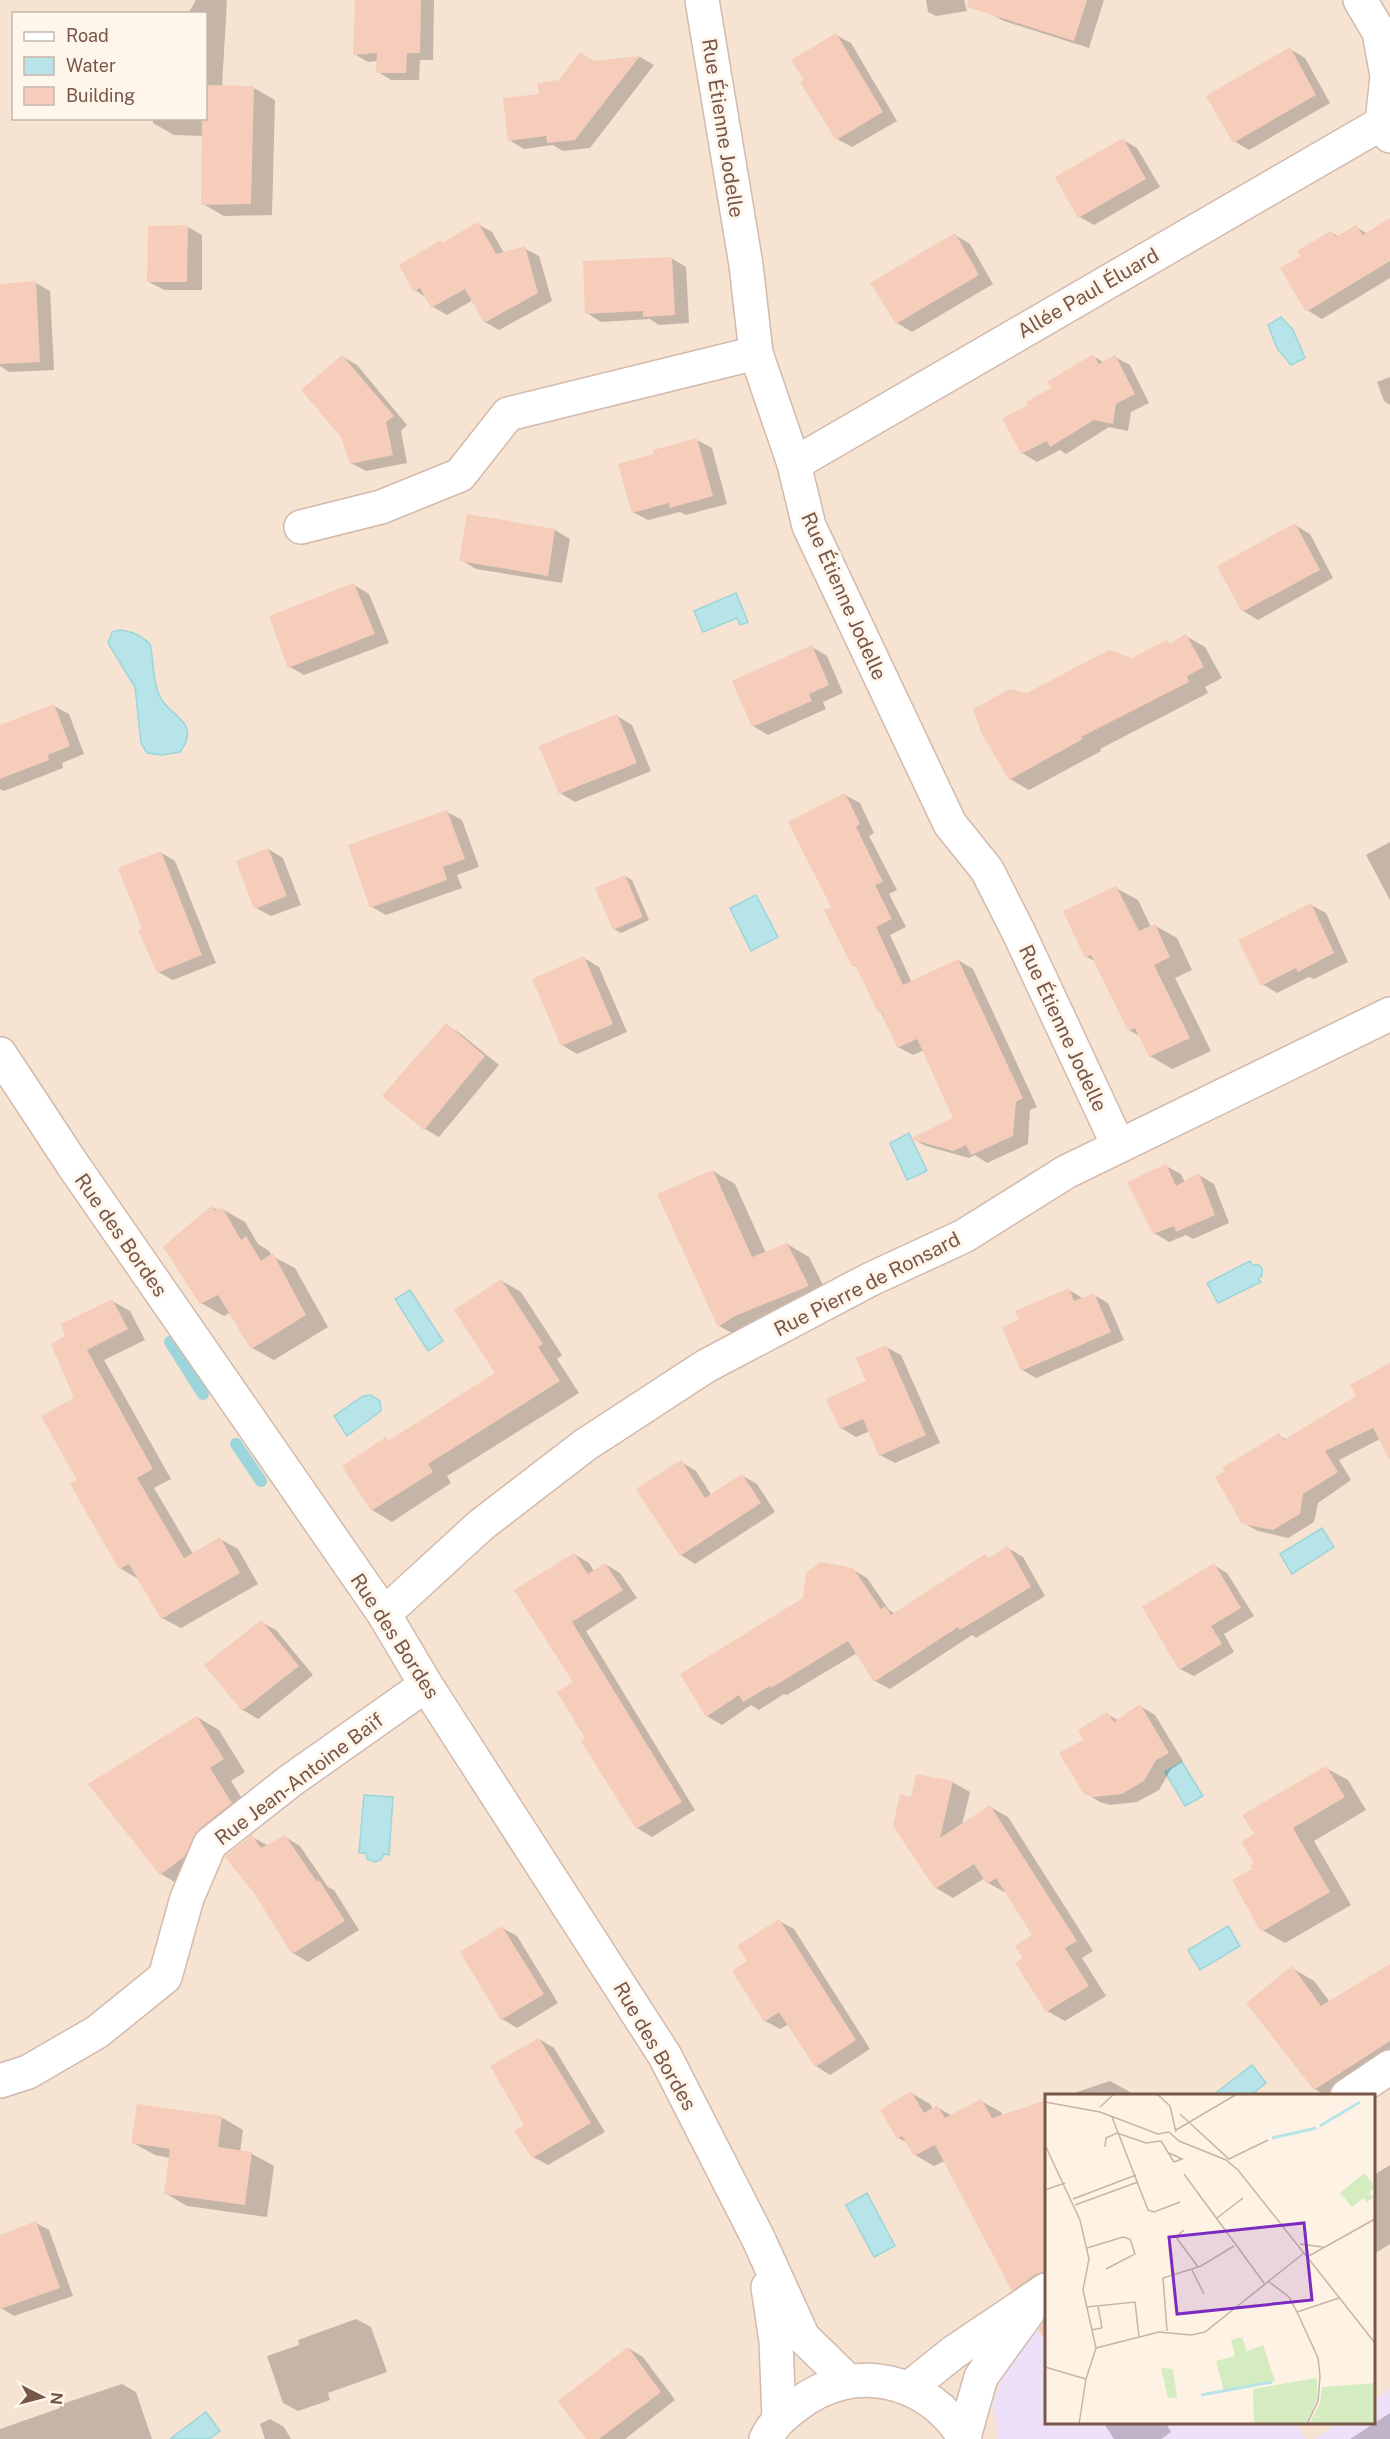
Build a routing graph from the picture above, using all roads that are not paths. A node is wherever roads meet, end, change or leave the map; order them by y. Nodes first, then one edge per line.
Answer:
1 (702, 0) edge
2 (1360, 0) edge
3 (1386, 129) edge
4 (756, 353) junction
5 (794, 464) junction
6 (301, 527) dead end
7 (1390, 1014) edge
8 (0, 1054) edge
9 (1118, 1145) junction
10 (384, 1614) junction
11 (426, 1685) junction
12 (1390, 2067) edge
13 (0, 2081) edge
14 (1350, 2094) edge
15 (758, 2238) junction
16 (1044, 2292) edge
17 (848, 2381) junction
18 (909, 2388) junction
19 (772, 2429) edge
20 (964, 2438) edge

1 - 4 street, Rue Étienne Jodelle
2 - 3 street, Allée Paul Éluard
3 - 5 street, Allée Paul Éluard
4 - 5 street, Rue Étienne Jodelle
4 - 6 street
5 - 9 street, Rue Étienne Jodelle
7 - 9 street, Rue Pierre de Ronsard
8 - 10 street, Rue des Bordes
9 - 10 street, Rue Pierre de Ronsard
10 - 11 street, Rue des Bordes
11 - 13 street, Rue Jean-Antoine Baïf
11 - 15 street, Rue des Bordes
12 - 14 street
15 - 17 street, Rue des Bordes
15 - 19 street, Rue des Bordes
16 - 18 street
16 - 20 street
17 - 18 street
17 - 19 street
18 - 20 street

